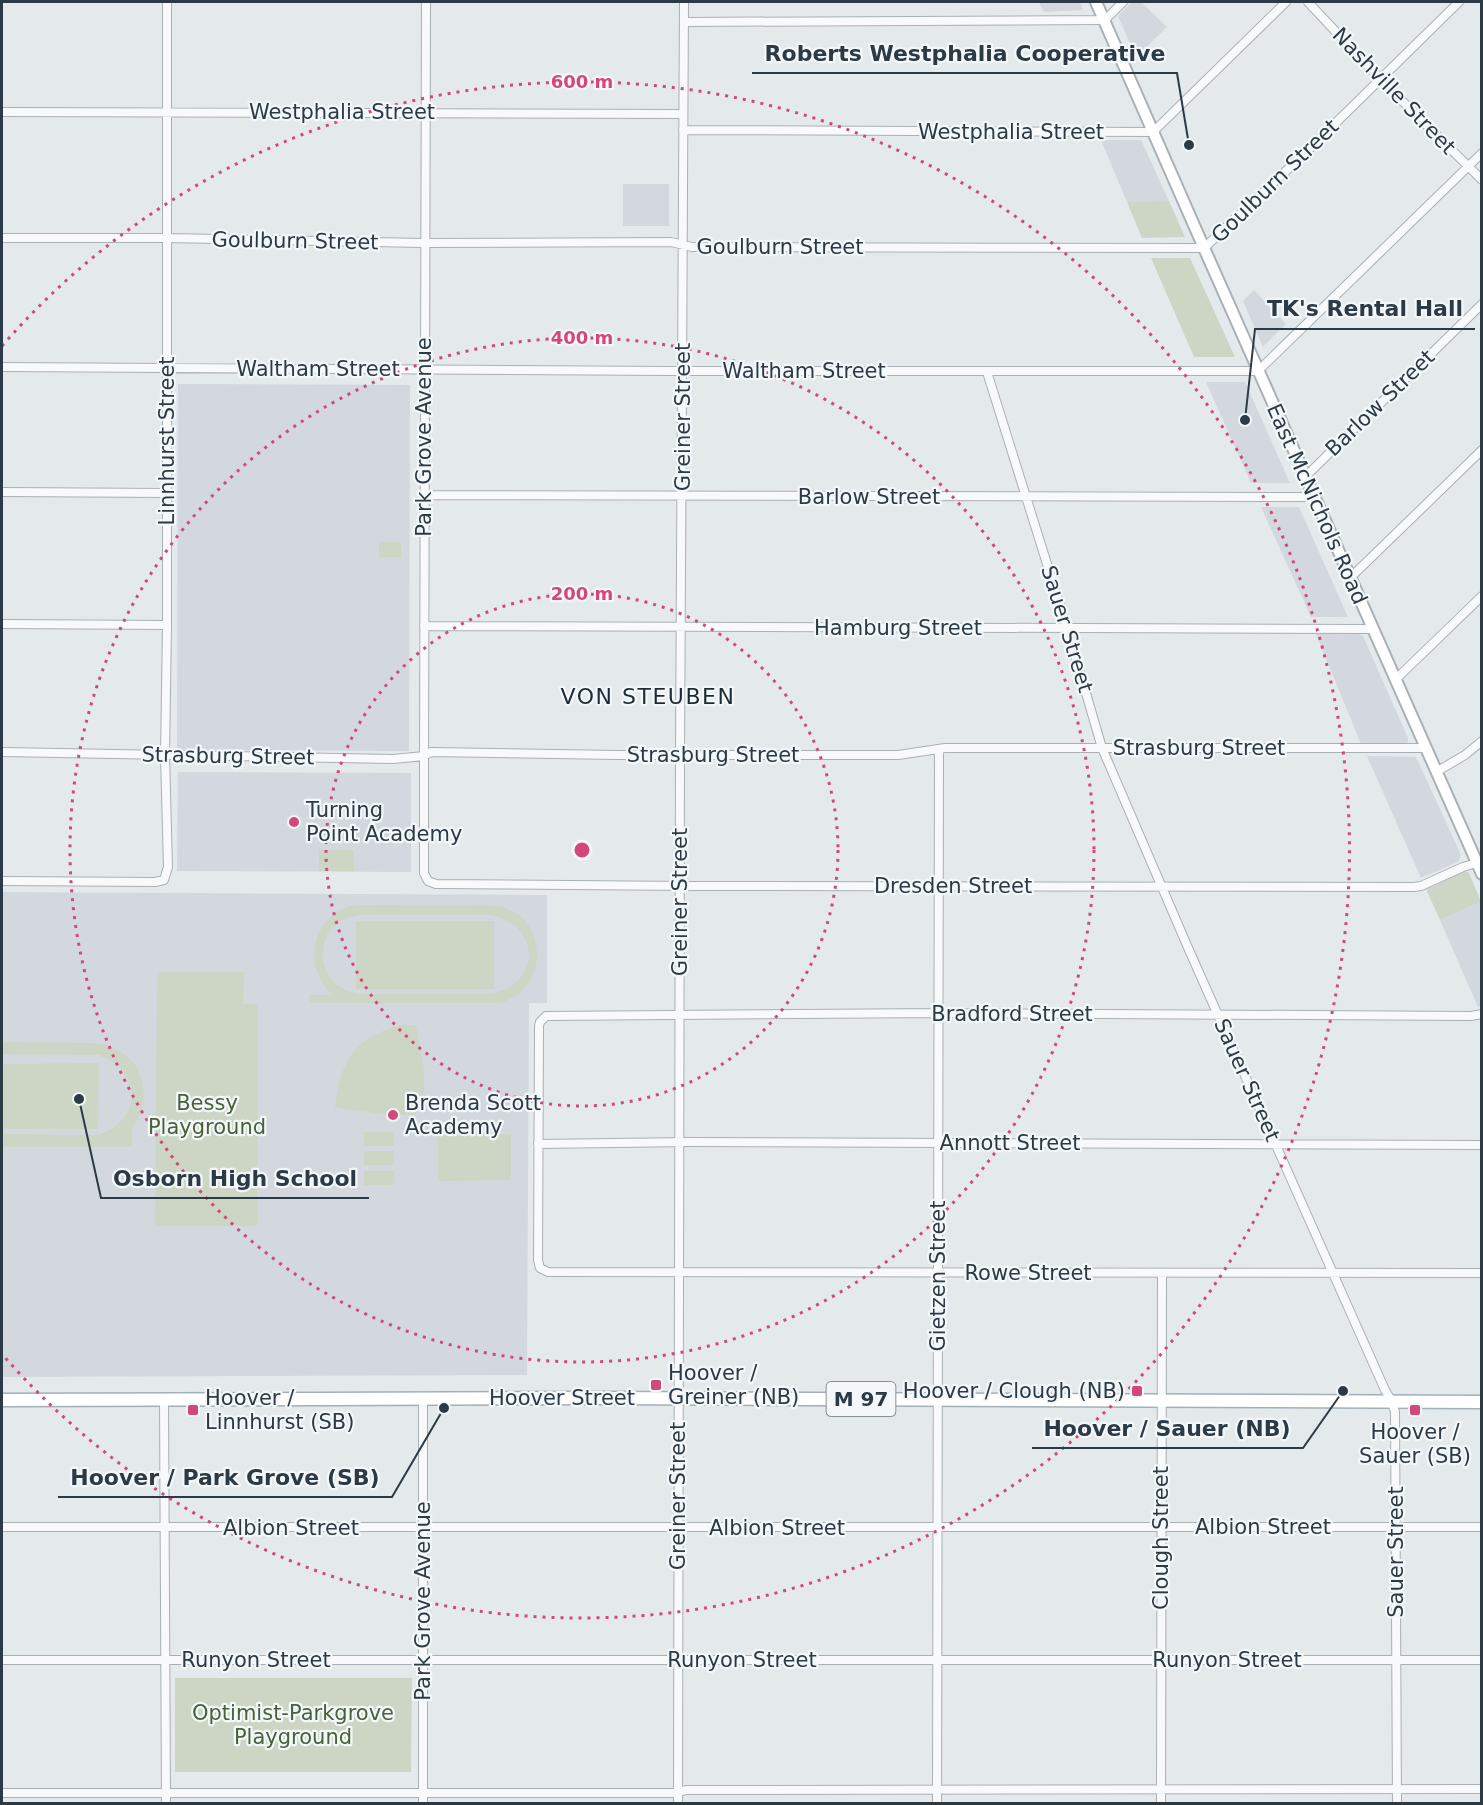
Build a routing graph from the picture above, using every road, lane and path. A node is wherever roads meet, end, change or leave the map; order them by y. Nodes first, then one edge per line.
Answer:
1 (167, 2) edge
2 (426, 2) edge
3 (684, 2) edge
4 (1096, 2) edge
5 (1123, 2) edge
6 (1286, 2) edge
7 (1308, 2) edge
8 (1459, 2) edge
9 (1105, 20) junction
10 (684, 22) junction
11 (1380, 79) junction
12 (167, 111) junction
13 (2, 112) edge
14 (425, 112) junction
15 (683, 114) junction
16 (683, 130) junction
17 (1153, 132) junction
18 (1482, 153) edge
19 (1468, 166) junction
20 (1482, 180) edge
21 (2, 238) edge
22 (167, 238) junction
23 (424, 243) junction
24 (683, 246) junction
25 (1204, 248) junction
26 (1482, 304) edge
27 (2, 367) edge
28 (167, 368) junction
29 (424, 370) junction
30 (683, 371) junction
31 (1258, 371) junction
32 (987, 372) junction
33 (1482, 450) edge
34 (1305, 477) junction
35 (2, 492) edge
36 (168, 493) junction
37 (424, 495) junction
38 (682, 496) junction
39 (1026, 497) junction
40 (1314, 497) junction
41 (1350, 578) junction
42 (1482, 596) edge
43 (2, 624) edge
44 (167, 625) junction
45 (424, 626) junction
46 (682, 628) junction
47 (1067, 628) junction
48 (1372, 629) junction
49 (1395, 680) junction
50 (1482, 741) edge
51 (1102, 748) junction
52 (1425, 748) junction
53 (939, 749) junction
54 (2, 752) edge
55 (165, 755) junction
56 (680, 755) junction
57 (424, 756) junction
58 (1436, 772) junction
59 (1479, 862) edge
60 (424, 873) joint
61 (1482, 874) edge
62 (2, 881) edge
63 (681, 886) junction
64 (940, 886) junction
65 (1161, 887) junction
66 (940, 1013) junction
67 (1218, 1014) junction
68 (1482, 1014) edge
69 (680, 1015) junction
70 (680, 1142) junction
71 (939, 1143) junction
72 (538, 1144) junction
73 (1276, 1144) junction
74 (1482, 1145) edge
75 (679, 1272) junction
76 (938, 1272) junction
77 (1162, 1273) junction
78 (1333, 1273) junction
79 (1482, 1273) edge
80 (678, 1398) junction
81 (423, 1399) junction
82 (937, 1399) junction
83 (2, 1400) edge
84 (164, 1400) junction
85 (1162, 1401) junction
86 (1392, 1402) junction
87 (1482, 1402) edge
88 (1395, 1526) junction
89 (2, 1527) edge
90 (164, 1527) junction
91 (1161, 1527) junction
92 (1482, 1527) edge
93 (423, 1528) junction
94 (678, 1528) junction
95 (937, 1528) junction
96 (1396, 1659) junction
97 (1482, 1659) edge
98 (2, 1660) edge
99 (165, 1660) junction
100 (1161, 1660) junction
101 (423, 1661) junction
102 (678, 1661) junction
103 (936, 1661) junction
104 (1397, 1788) junction
105 (1161, 1789) junction
106 (1482, 1789) edge
107 (937, 1790) junction
108 (678, 1791) junction
109 (2, 1793) edge
110 (166, 1793) junction
111 (423, 1793) junction
112 (166, 1803) edge
113 (423, 1803) edge
114 (678, 1803) edge
115 (937, 1803) edge
116 (1161, 1803) edge
117 (1397, 1803) edge

1 - 12 street, Linnhurst Street
2 - 14 street, Park Grove Avenue
3 - 10 street, Greiner Street
4 - 9 street, East McNichols Road
5 - 9 street
6 - 17 street
7 - 11 street, Nashville Street
8 - 11 street, Goulburn Street
9 - 10 street
9 - 17 street, East McNichols Road
10 - 15 street, Greiner Street
11 - 19 street, Nashville Street
11 - 25 street, Goulburn Street
12 - 13 street, Westphalia Street
12 - 14 street, Westphalia Street
12 - 22 street, Linnhurst Street
14 - 15 street, Westphalia Street
14 - 23 street, Park Grove Avenue
15 - 16 street, Greiner Street
16 - 17 street, Westphalia Street
16 - 24 street, Greiner Street
17 - 25 street, East McNichols Road
18 - 19 street
19 - 20 street, Nashville Street
19 - 31 street
21 - 22 street, Goulburn Street
22 - 23 street, Goulburn Street
22 - 28 street, Linnhurst Street
23 - 24 street, Goulburn Street
23 - 29 street, Park Grove Avenue
24 - 25 street, Goulburn Street
24 - 30 street, Greiner Street
25 - 31 street, East McNichols Road
26 - 34 street, Barlow Street
27 - 28 street, Waltham Street
28 - 29 street, Waltham Street
28 - 36 street, Linnhurst Street
29 - 30 street, Waltham Street
29 - 37 street, Park Grove Avenue
30 - 32 street, Waltham Street
30 - 38 street, Greiner Street
31 - 32 street, Waltham Street
31 - 34 street, East McNichols Road
32 - 39 street, Sauer Street
33 - 41 street
34 - 40 street, East McNichols Road
35 - 36 street
36 - 44 street, Linnhurst Street
37 - 38 street, Barlow Street
37 - 45 street, Park Grove Avenue
38 - 39 street, Barlow Street
38 - 46 street, Greiner Street
39 - 40 street, Barlow Street
39 - 47 street, Sauer Street
40 - 41 street, East McNichols Road
41 - 48 street, East McNichols Road
42 - 49 street
43 - 44 street
44 - 55 street, Linnhurst Street
45 - 46 street, Hamburg Street
45 - 57 street, Park Grove Avenue
46 - 47 street, Hamburg Street
46 - 56 street, Greiner Street
47 - 48 street, Hamburg Street
47 - 51 street, Sauer Street
48 - 49 street, East McNichols Road
49 - 52 street, East McNichols Road
50 - 58 street
51 - 52 street, Strasburg Street
51 - 53 street, Strasburg Street
51 - 65 street, Sauer Street
52 - 58 street, East McNichols Road
53 - 56 street, Strasburg Street
53 - 64 street, Gietzen Street
54 - 55 street, Strasburg Street
55 - 57 street, Strasburg Street
55 - 62 street, Linnhurst Street
56 - 57 street, Strasburg Street
56 - 63 street, Greiner Street
57 - 60 street, Park Grove Avenue
58 - 59 street, East McNichols Road
59 - 61 street, East McNichols Road
59 - 65 street, Dresden Street
60 - 63 street, Dresden Street
63 - 64 street, Dresden Street
63 - 69 street, Greiner Street
64 - 65 street, Dresden Street
64 - 66 street, Gietzen Street
65 - 67 street, Sauer Street
66 - 67 street, Bradford Street
66 - 69 street, Bradford Street
66 - 71 street, Gietzen Street
67 - 68 street, Bradford Street
67 - 73 street, Sauer Street
69 - 70 street, Greiner Street
69 - 72 street, Bradford Street
70 - 71 street, Annott Street
70 - 72 street, Annott Street
70 - 75 street, Greiner Street
71 - 73 street, Annott Street
71 - 76 street, Gietzen Street
72 - 75 street, Rowe Street
73 - 74 street, Annott Street
73 - 78 street, Sauer Street
75 - 76 street, Rowe Street
75 - 80 street, Greiner Street
76 - 77 street, Rowe Street
76 - 82 street, Gietzen Street
77 - 78 street, Rowe Street
77 - 85 street, Clough Street
78 - 79 street, Rowe Street
78 - 86 street, Sauer Street
80 - 81 main road, Hoover Street / M 97
80 - 82 main road, Hoover Street / M 97
80 - 94 street, Greiner Street
81 - 84 main road, Hoover Street / M 97
81 - 93 street, Park Grove Avenue
82 - 85 main road, Hoover Street / M 97
82 - 95 street, Gietzen Street
83 - 84 main road, Hoover Street / M 97
84 - 90 street
85 - 86 main road, Hoover Street / M 97
85 - 91 street, Clough Street
86 - 87 main road, Hoover Street / M 97
86 - 88 street, Sauer Street
88 - 91 street, Albion Street
88 - 92 street, Albion Street
88 - 96 street, Sauer Street
89 - 90 street, Albion Street
90 - 93 street, Albion Street
90 - 99 street
91 - 95 street, Albion Street
91 - 100 street, Clough Street
93 - 94 street, Albion Street
93 - 101 street, Park Grove Avenue
94 - 95 street, Albion Street
94 - 102 street, Greiner Street
95 - 103 street, Gietzen Street
96 - 97 street, Runyon Street
96 - 100 street, Runyon Street
96 - 104 street, Sauer Street
98 - 99 street, Runyon Street
99 - 101 street, Runyon Street
99 - 110 street
100 - 103 street, Runyon Street
100 - 105 street, Clough Street
101 - 102 street, Runyon Street
101 - 111 street, Park Grove Avenue
102 - 103 street, Runyon Street
102 - 108 street, Greiner Street
103 - 107 street, Gietzen Street
104 - 105 street
104 - 106 street
104 - 117 street, Sauer Street
105 - 107 street
105 - 116 street, Clough Street
107 - 108 street
107 - 115 street, Gietzen Street
108 - 111 street
108 - 114 street, Greiner Street
109 - 110 street
110 - 111 street
110 - 112 street
111 - 113 street, Park Grove Avenue

